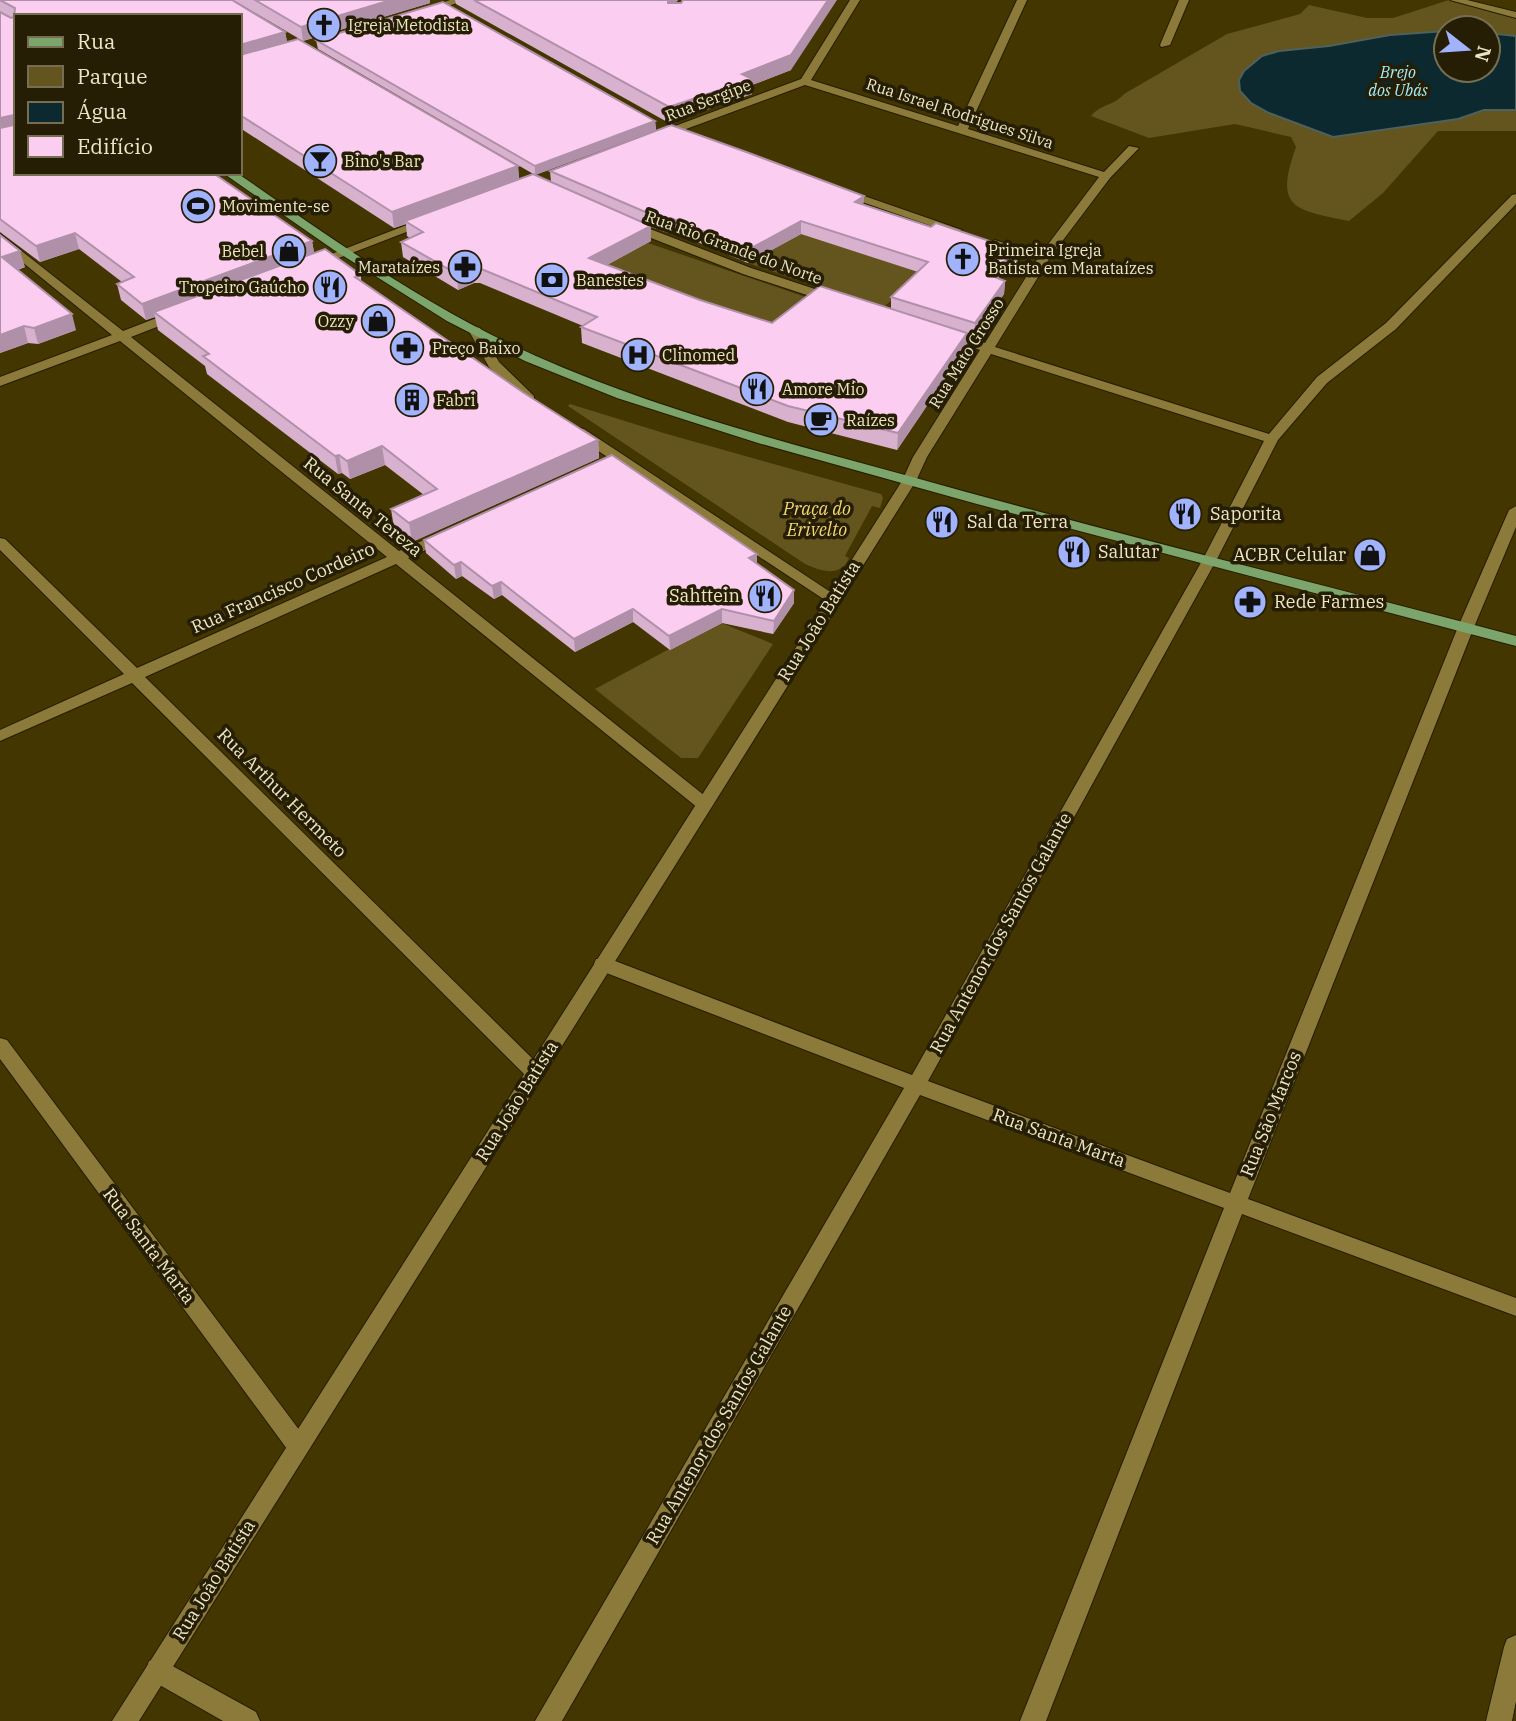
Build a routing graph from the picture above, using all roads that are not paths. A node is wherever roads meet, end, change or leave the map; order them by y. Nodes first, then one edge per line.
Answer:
1 (855, 0) edge
2 (1022, 0) edge
3 (1184, 0) edge
4 (1455, 0) edge
5 (441, 2) edge
6 (1472, 2) edge
7 (459, 6) edge
8 (1516, 15) edge
9 (407, 16) edge
10 (1165, 45) dead end
11 (805, 81) junction
12 (659, 124) dead end
13 (962, 129) junction
14 (671, 131) junction
15 (695, 139) edge
16 (646, 140) edge
17 (1133, 148) dead end
18 (232, 175) edge
19 (1107, 176) junction
20 (831, 187) edge
21 (1516, 197) edge
22 (442, 216) edge
23 (621, 221) edge
24 (970, 235) edge
25 (0, 238) edge
26 (982, 240) edge
27 (346, 251) junction
28 (1046, 255) junction
29 (297, 269) edge
30 (846, 304) edge
31 (183, 312) edge
32 (475, 331) junction
33 (938, 332) edge
34 (120, 336) junction
35 (990, 349) junction
36 (0, 382) edge
37 (542, 410) edge
38 (564, 423) edge
39 (1272, 439) junction
40 (619, 457) junction
41 (598, 467) edge
42 (909, 481) junction
43 (1516, 510) edge
44 (459, 530) edge
45 (0, 542) edge
46 (396, 558) junction
47 (1210, 559) junction
48 (833, 599) junction
49 (1466, 627) junction
50 (1516, 641) edge
51 (134, 677) junction
52 (0, 736) edge
53 (704, 804) junction
54 (603, 964) junction
55 (0, 1045) edge
56 (535, 1073) junction
57 (916, 1085) junction
58 (1236, 1203) junction
59 (1516, 1307) edge
60 (299, 1446) junction
61 (1516, 1647) edge
62 (158, 1670) junction
63 (125, 1721) edge
64 (247, 1721) edge
65 (548, 1721) edge
66 (1033, 1721) edge
67 (1499, 1721) edge

1 - 11 street
2 - 13 street
3 - 10 street
4 - 6 street
5 - 7 street
5 - 9 street
6 - 8 street
11 - 13 street, Rua Israel Rodrigues Silva
11 - 14 street, Rua Sergipe
12 - 14 street
13 - 19 street, Rua Israel Rodrigues Silva
14 - 15 street
14 - 16 street, Rua Sergipe
17 - 19 street, Rua Mato Grosso
18 - 27 main road
19 - 28 street, Rua Mato Grosso
20 - 24 street
21 - 39 street, Rua Antenor dos Santos Galante
22 - 27 street
23 - 30 street, Rua Rio Grande do Norte
25 - 34 street, Rua Santa Tereza
26 - 28 street
27 - 29 street
27 - 32 main road
28 - 35 street, Rua Mato Grosso
31 - 34 street
32 - 37 street
32 - 42 main road
33 - 35 street
34 - 36 street
34 - 46 street, Rua Santa Tereza
35 - 39 street
35 - 42 street, Rua Mato Grosso
38 - 40 street
39 - 47 street, Rua Antenor dos Santos Galante
40 - 41 street
40 - 48 street
42 - 47 main road
42 - 48 street, Rua João Batista
43 - 49 street, Rua São Marcos
44 - 46 street, Rua Francisco Cordeiro
45 - 51 street, Rua Arthur Hermeto
46 - 51 street, Rua Francisco Cordeiro
46 - 53 street, Rua Santa Tereza
47 - 49 main road
47 - 57 street, Rua Antenor dos Santos Galante
48 - 53 street, Rua João Batista
49 - 50 main road
49 - 58 street, Rua São Marcos
51 - 52 street, Rua Francisco Cordeiro
51 - 56 street, Rua Arthur Hermeto
53 - 54 street, Rua João Batista
54 - 56 street, Rua João Batista
54 - 57 street, Rua Santa Marta
55 - 60 street, Rua Santa Marta
56 - 60 street, Rua João Batista
57 - 58 street, Rua Santa Marta
57 - 65 street, Rua Antenor dos Santos Galante
58 - 59 street, Rua Santa Marta
58 - 66 street, Rua São Marcos
60 - 62 street, Rua João Batista
61 - 67 street
62 - 63 street, Rua João Batista
62 - 64 street

